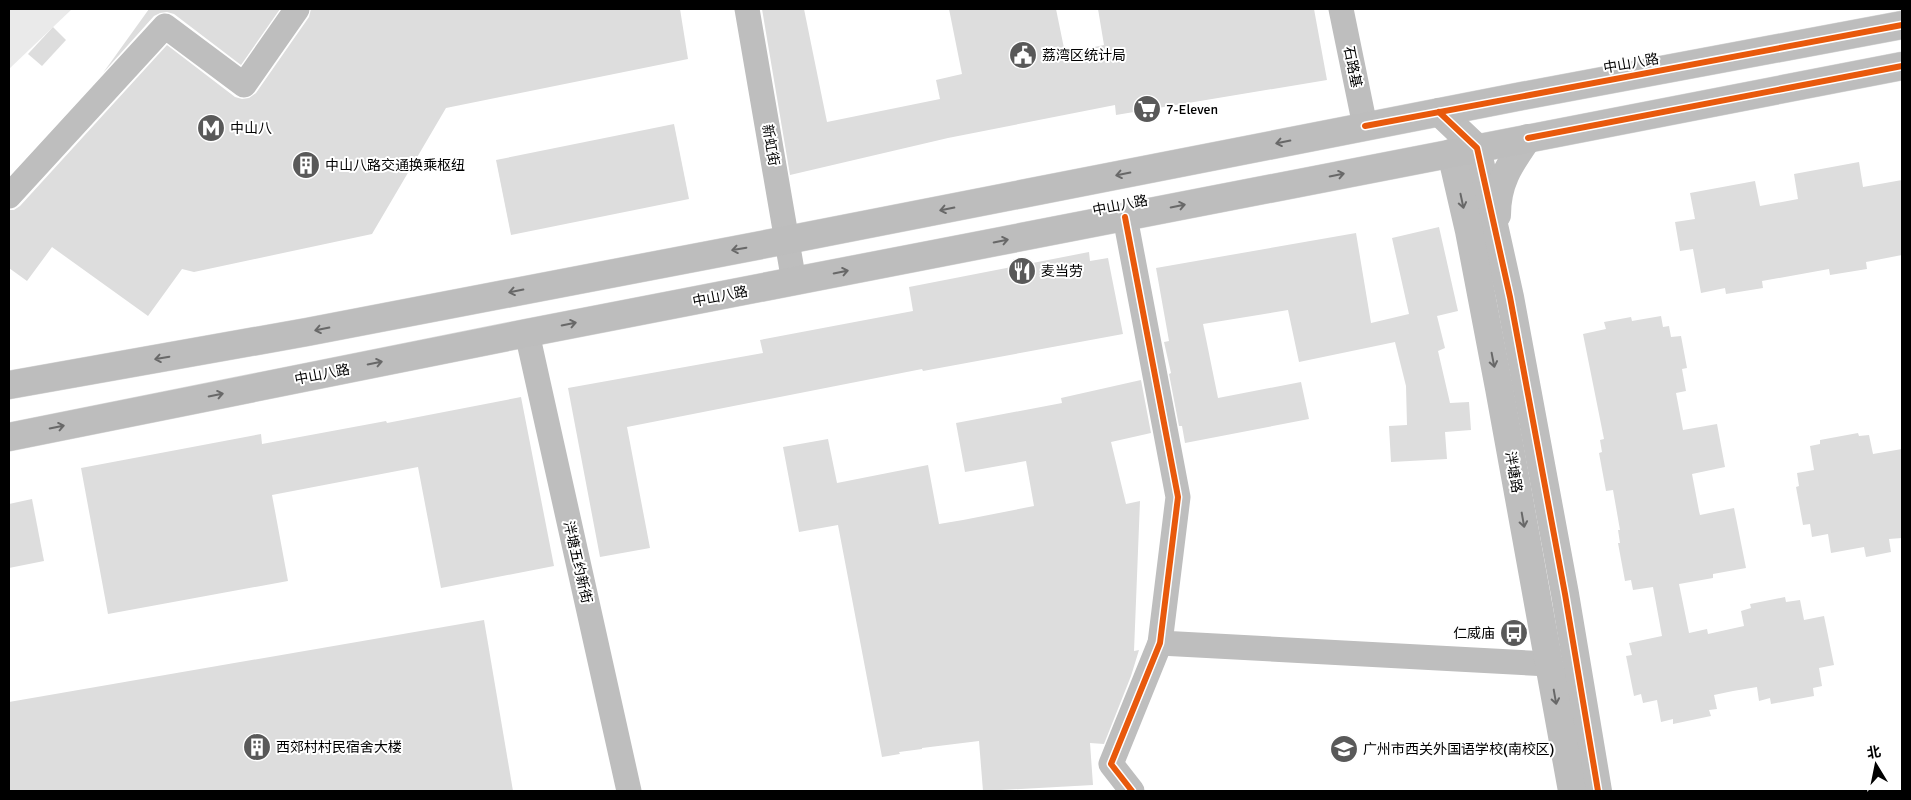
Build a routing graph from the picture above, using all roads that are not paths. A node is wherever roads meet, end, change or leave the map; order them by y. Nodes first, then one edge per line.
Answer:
1 (297, 9) edge
2 (747, 9) edge
3 (1341, 9) edge
4 (1902, 25) edge
5 (1902, 66) edge
6 (1439, 112) junction
7 (1365, 126) junction
8 (1528, 138) junction
9 (1464, 150) junction
10 (9, 196) edge
11 (1125, 217) junction
12 (1498, 239) junction
13 (787, 240) junction
14 (794, 282) junction
15 (527, 332) junction
16 (9, 385) edge
17 (9, 437) edge
18 (1160, 643) junction
19 (1549, 664) junction
20 (629, 791) edge
21 (1132, 791) edge
22 (1572, 791) edge
23 (1598, 791) edge

1 - 10 street
2 - 13 street, 新虹街
3 - 7 street, 石路基
4 - 6 main road, 中山八路
5 - 8 main road, 中山八路
6 - 7 main road, 中山八路
6 - 9 street
7 -> 13 main road, 中山八路
8 - 9 main road, 中山八路
8 - 12 street
11 -> 9 main road, 中山八路
9 - 12 street
9 -> 19 street, 泮塘路
14 -> 11 main road, 中山八路
11 - 18 street
12 - 23 street
13 - 14 street, 新虹街
13 -> 16 main road, 中山八路
15 -> 14 main road, 中山八路
17 -> 15 main road, 中山八路
15 - 20 street, 泮塘五约新街
18 - 19 street
18 - 21 street
19 -> 22 street, 泮塘路

